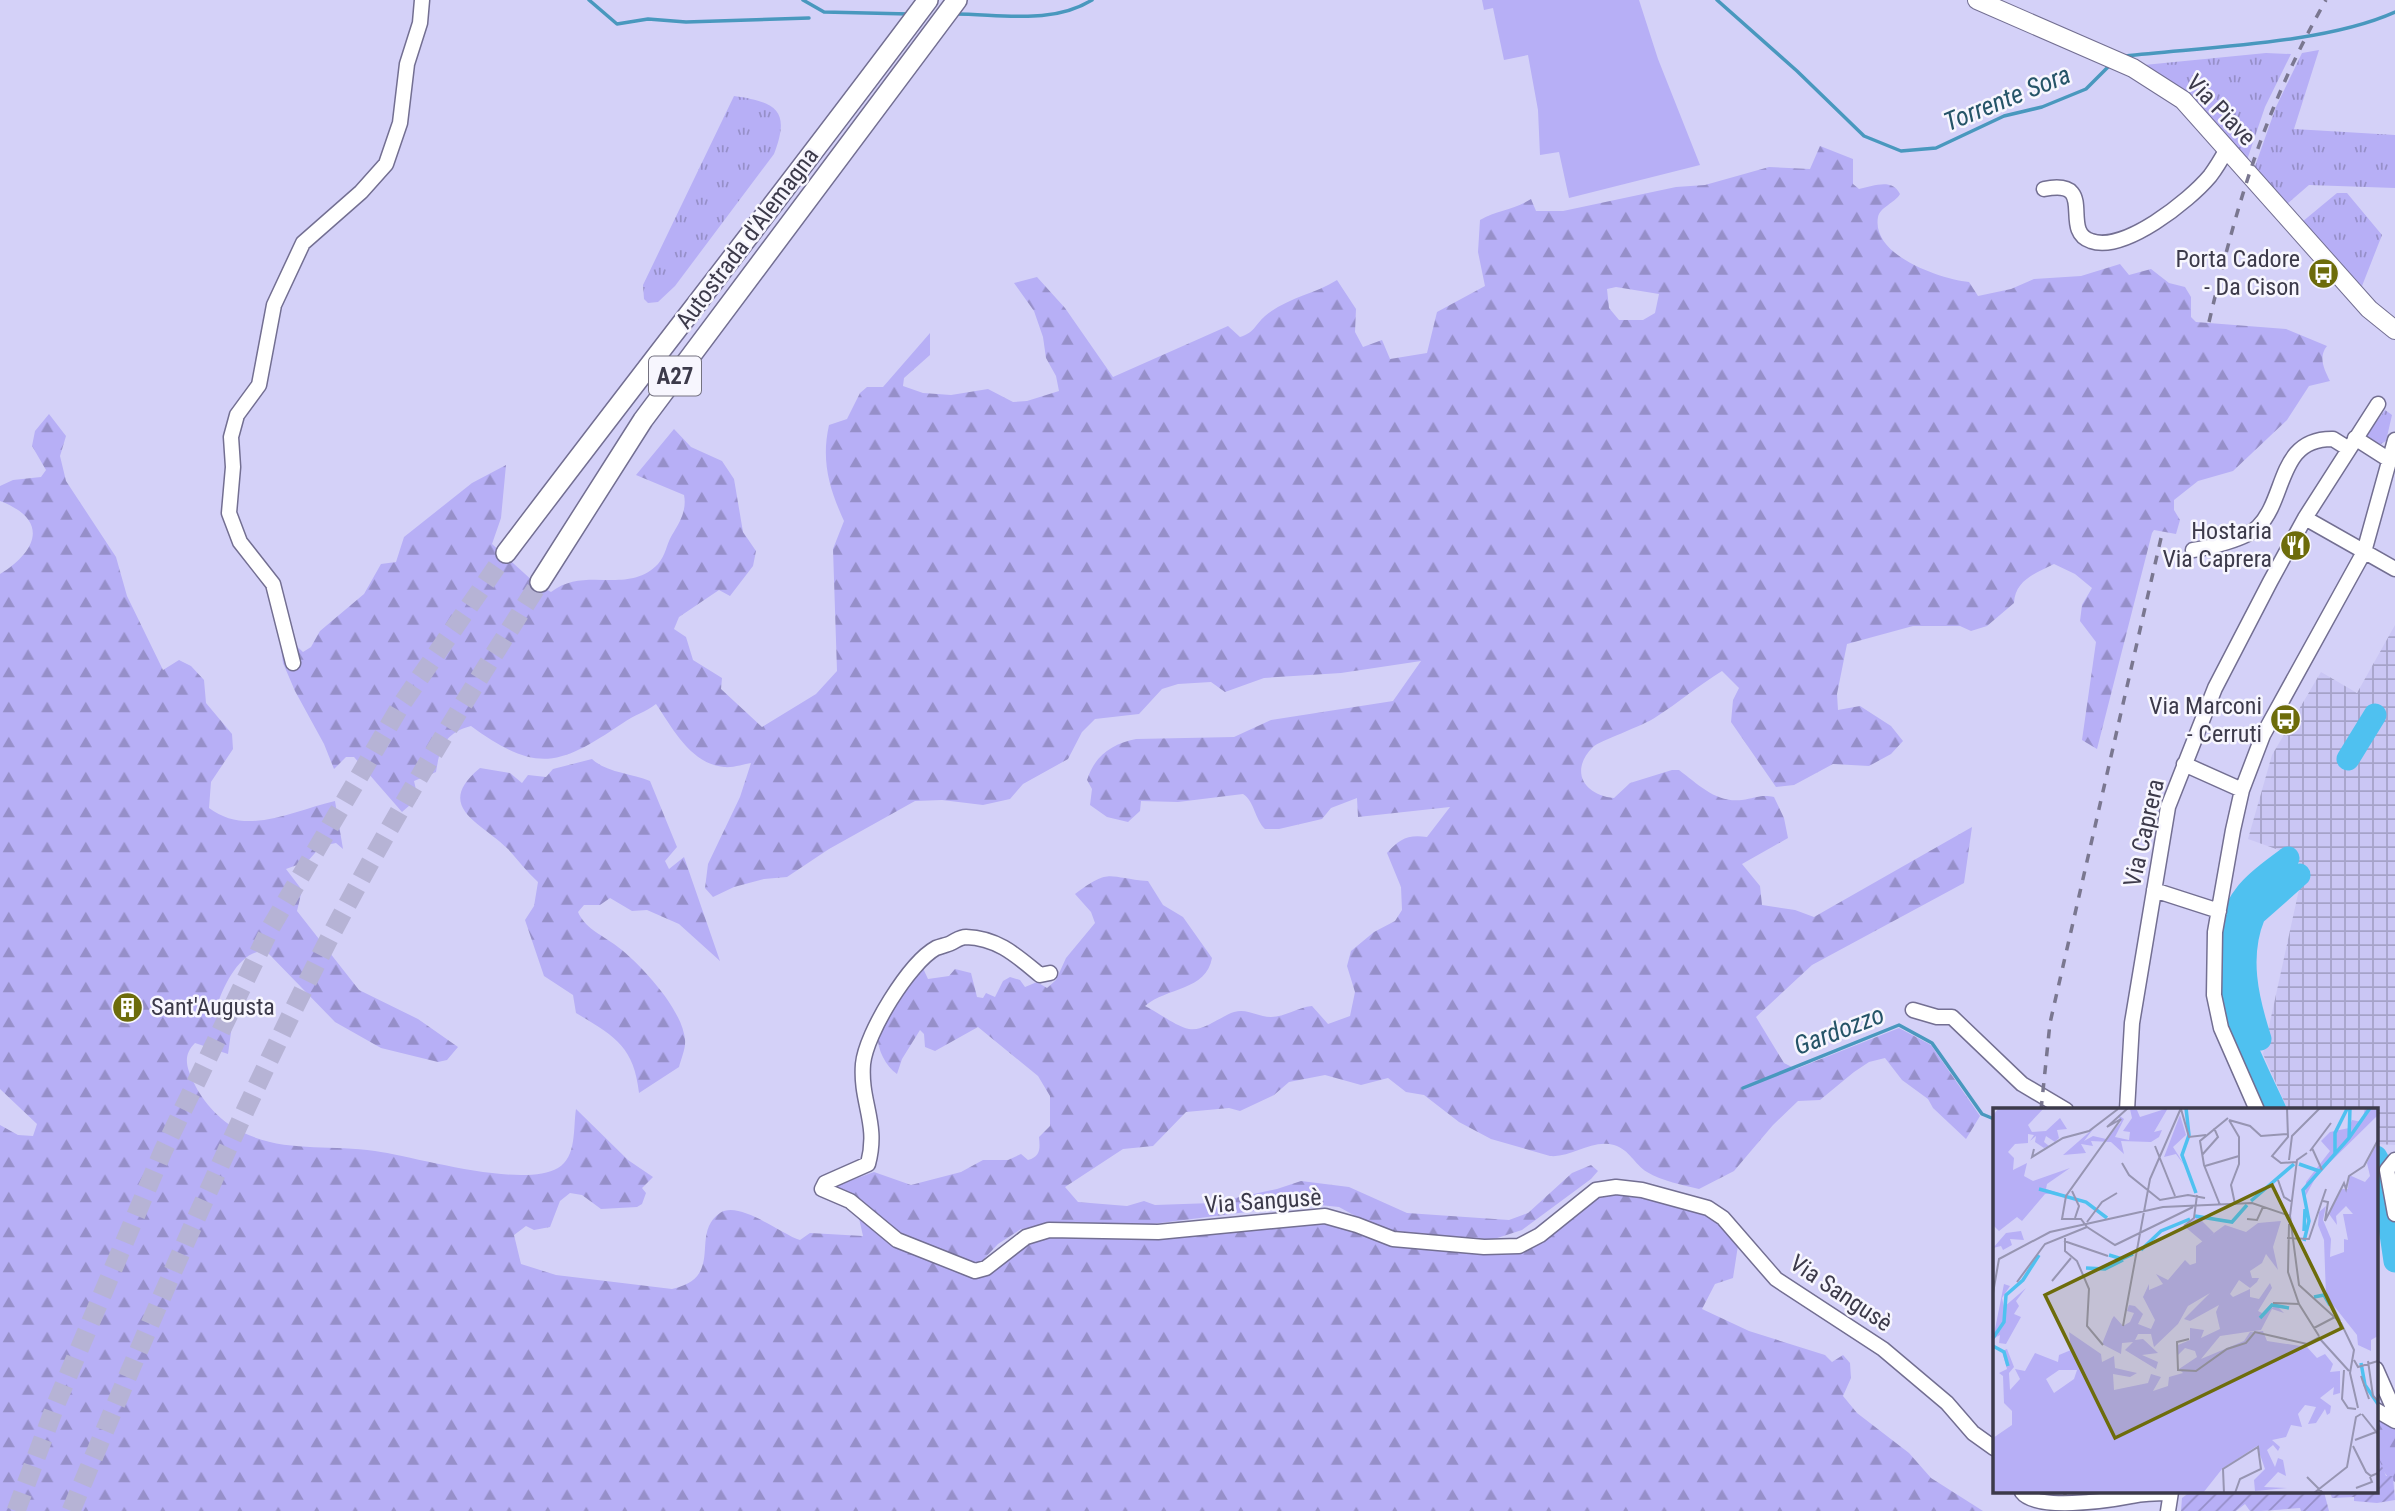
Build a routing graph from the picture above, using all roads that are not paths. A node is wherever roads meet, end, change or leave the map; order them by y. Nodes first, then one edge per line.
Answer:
1 (422, 0) edge
2 (928, 0) edge
3 (957, 0) edge
4 (1977, 0) edge
5 (2006, 6) edge
6 (2227, 149) junction
7 (2044, 188) dead end
8 (2393, 327) edge
9 (2378, 404) dead end
10 (2395, 440) edge
11 (2352, 444) junction
12 (2390, 461) junction
13 (2305, 518) junction
14 (2193, 550) dead end
15 (2364, 552) junction
16 (506, 553) tunnel mouth
17 (2395, 569) edge
18 (540, 582) tunnel mouth
19 (293, 663) dead end
20 (2184, 764) junction
21 (2242, 790) junction
22 (2154, 890) junction
23 (2219, 911) junction
24 (1050, 973) dead end
25 (1913, 1010) dead end
26 (2063, 1108) edge
27 (2127, 1108) edge
28 (2256, 1108) edge
29 (2395, 1160) edge
30 (2395, 1214) edge
31 (2380, 1392) edge
32 (2378, 1411) edge
33 (2395, 1412) edge
34 (2395, 1420) edge
35 (1993, 1447) edge
36 (2024, 1494) edge
37 (2143, 1494) edge

1 - 19 street
2 - 16 highway, Autostrada d'Alemagna / A27
3 - 18 highway, Autostrada d'Alemagna / A27
4 - 5 main road, Via Piave
5 - 6 main road, Via Piave
6 - 7 street
6 - 8 main road, Via Piave
9 - 11 street, Via Caprera
10 - 12 street
11 - 12 street
11 - 13 street, Via Caprera
11 - 14 street
12 - 15 street
13 - 15 street
13 - 20 street, Via Caprera
15 - 17 street
15 - 21 street
20 - 21 street
20 - 22 street, Via Caprera
21 - 23 street
22 - 23 street
22 - 27 street, Via Caprera
23 - 28 street
24 - 35 street, Via Sangusè
25 - 26 street
29 - 30 street
31 - 33 street
32 - 34 street
36 - 37 street

